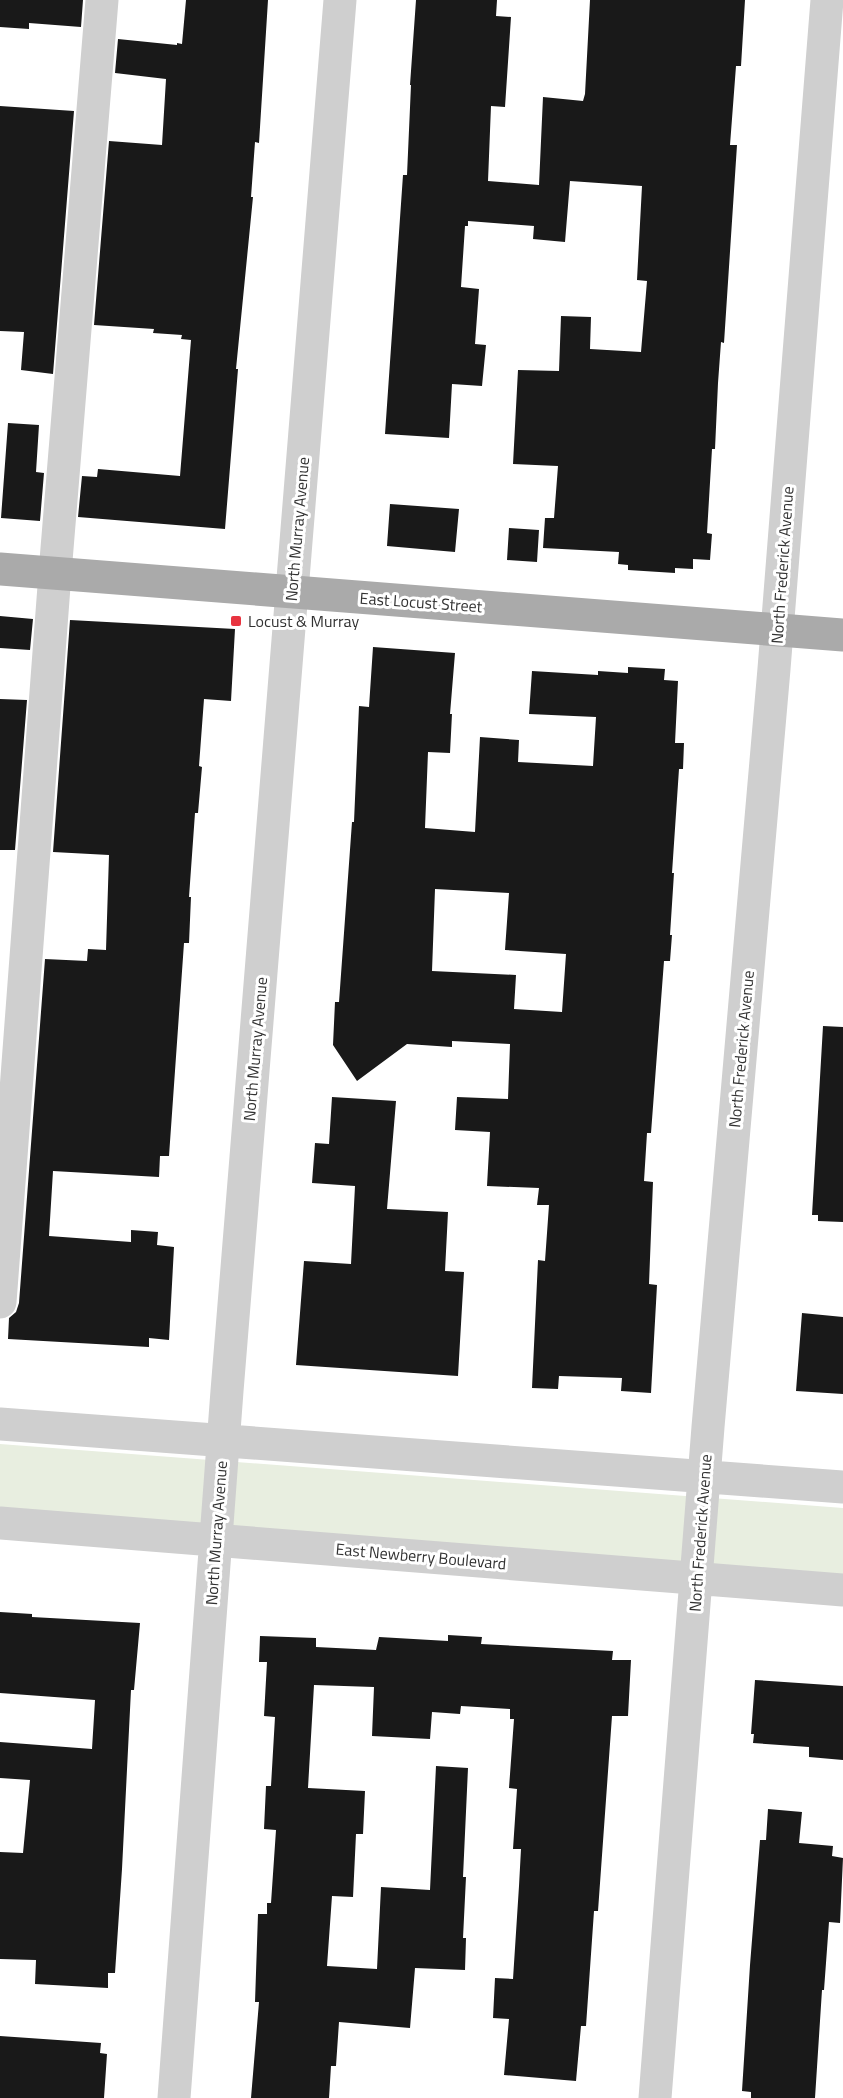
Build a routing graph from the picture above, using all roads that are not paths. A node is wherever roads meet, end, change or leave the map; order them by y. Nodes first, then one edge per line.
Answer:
1 (102, 0) edge
2 (340, 0) edge
3 (827, 0) edge
4 (0, 569) edge
5 (55, 573) junction
6 (291, 592) junction
7 (777, 629) junction
8 (843, 635) edge
9 (0, 1302) edge
10 (0, 1424) edge
11 (223, 1440) junction
12 (704, 1477) junction
13 (843, 1487) edge
14 (0, 1523) edge
15 (216, 1540) junction
16 (696, 1578) junction
17 (843, 1590) edge
18 (174, 2098) edge
19 (655, 2098) edge

1 - 5 street
2 - 6 street, North Murray Avenue
3 - 7 street, North Frederick Avenue
4 - 5 main road, East Locust Street
5 - 6 main road, East Locust Street
5 - 9 street
6 - 7 main road, East Locust Street
6 - 11 street, North Murray Avenue
7 - 8 main road, East Locust Street
7 - 12 street, North Frederick Avenue
10 - 11 street
11 - 12 street
11 - 15 street, North Murray Avenue
12 - 13 street
12 - 16 street, North Frederick Avenue
14 - 15 street, East Newberry Boulevard
15 - 16 street, East Newberry Boulevard
15 - 18 street, North Murray Avenue
16 - 17 street, East Newberry Boulevard
16 - 19 street, North Frederick Avenue

